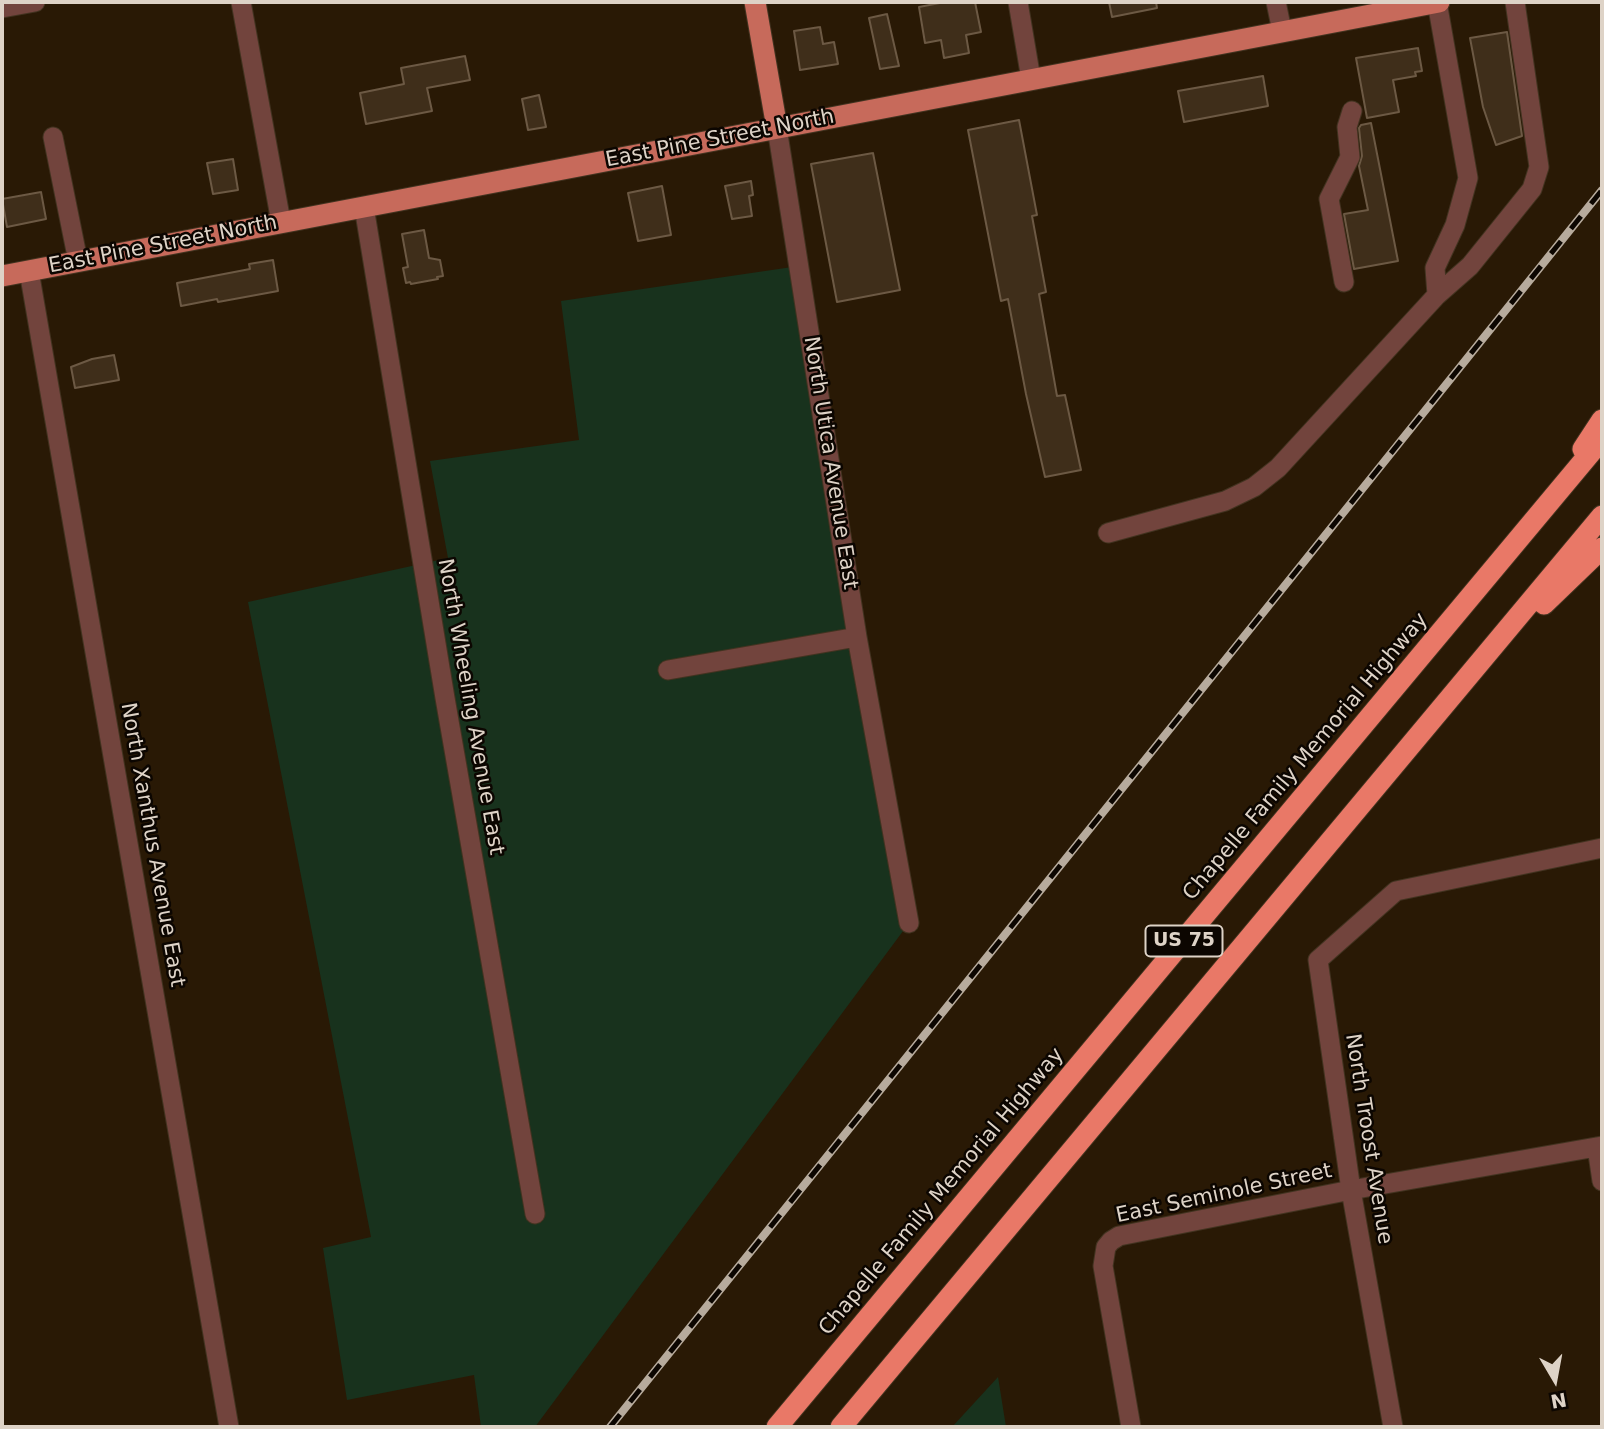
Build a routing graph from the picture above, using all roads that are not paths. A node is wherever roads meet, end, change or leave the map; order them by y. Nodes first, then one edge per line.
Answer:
1 (35, 2) edge
2 (241, 2) edge
3 (755, 2) edge
4 (1018, 2) edge
5 (1276, 2) edge
6 (1438, 2) edge
7 (1515, 2) edge
8 (2, 8) edge
9 (1282, 32) junction
10 (1031, 79) junction
11 (1352, 111) dead end
12 (777, 128) junction
13 (53, 137) dead end
14 (364, 207) junction
15 (281, 222) junction
16 (78, 261) junction
17 (29, 271) junction
18 (2, 276) edge
19 (1344, 282) dead end
20 (1437, 295) junction
21 (1602, 420) edge
22 (1602, 439) edge
23 (1539, 515) junction
24 (1602, 516) edge
25 (1108, 533) dead end
26 (1602, 548) edge
27 (857, 637) junction
28 (668, 670) dead end
29 (1465, 681) junction
30 (1602, 848) edge
31 (909, 923) dead end
32 (1599, 1146) edge
33 (1602, 1181) edge
34 (1351, 1191) junction
35 (535, 1214) dead end
36 (229, 1427) edge
37 (777, 1427) edge
38 (841, 1427) edge
39 (1131, 1427) edge
40 (1392, 1427) edge

1 - 8 street
2 - 15 street
3 - 12 main road, North Utica Avenue East
4 - 10 street
5 - 9 street
6 - 9 main road, East Pine Street North
6 - 20 street
7 - 20 street
9 - 10 main road, East Pine Street North
10 - 12 main road, East Pine Street North
11 - 19 street
12 - 14 main road, East Pine Street North
12 - 27 street, North Utica Avenue East
13 - 16 street
14 - 15 main road, East Pine Street North
14 - 35 street, North Wheeling Avenue East
15 - 16 main road, East Pine Street North
16 - 17 main road, East Pine Street North
17 - 18 main road, East Pine Street North
17 - 36 street, North Xanthus Avenue East
20 - 25 street
21 - 23 highway
22 - 23 highway, Chapelle Family Memorial Highway / US 75
23 - 37 highway, Chapelle Family Memorial Highway / US 75
24 - 29 highway, US 75
26 - 29 highway
27 - 28 street
27 - 31 street, North Utica Avenue East
29 - 38 highway, US 75
30 - 34 street, North Troost Avenue
32 - 33 street
32 - 34 street, East Seminole Street
34 - 39 street, East Seminole Street
34 - 40 street, North Troost Avenue

